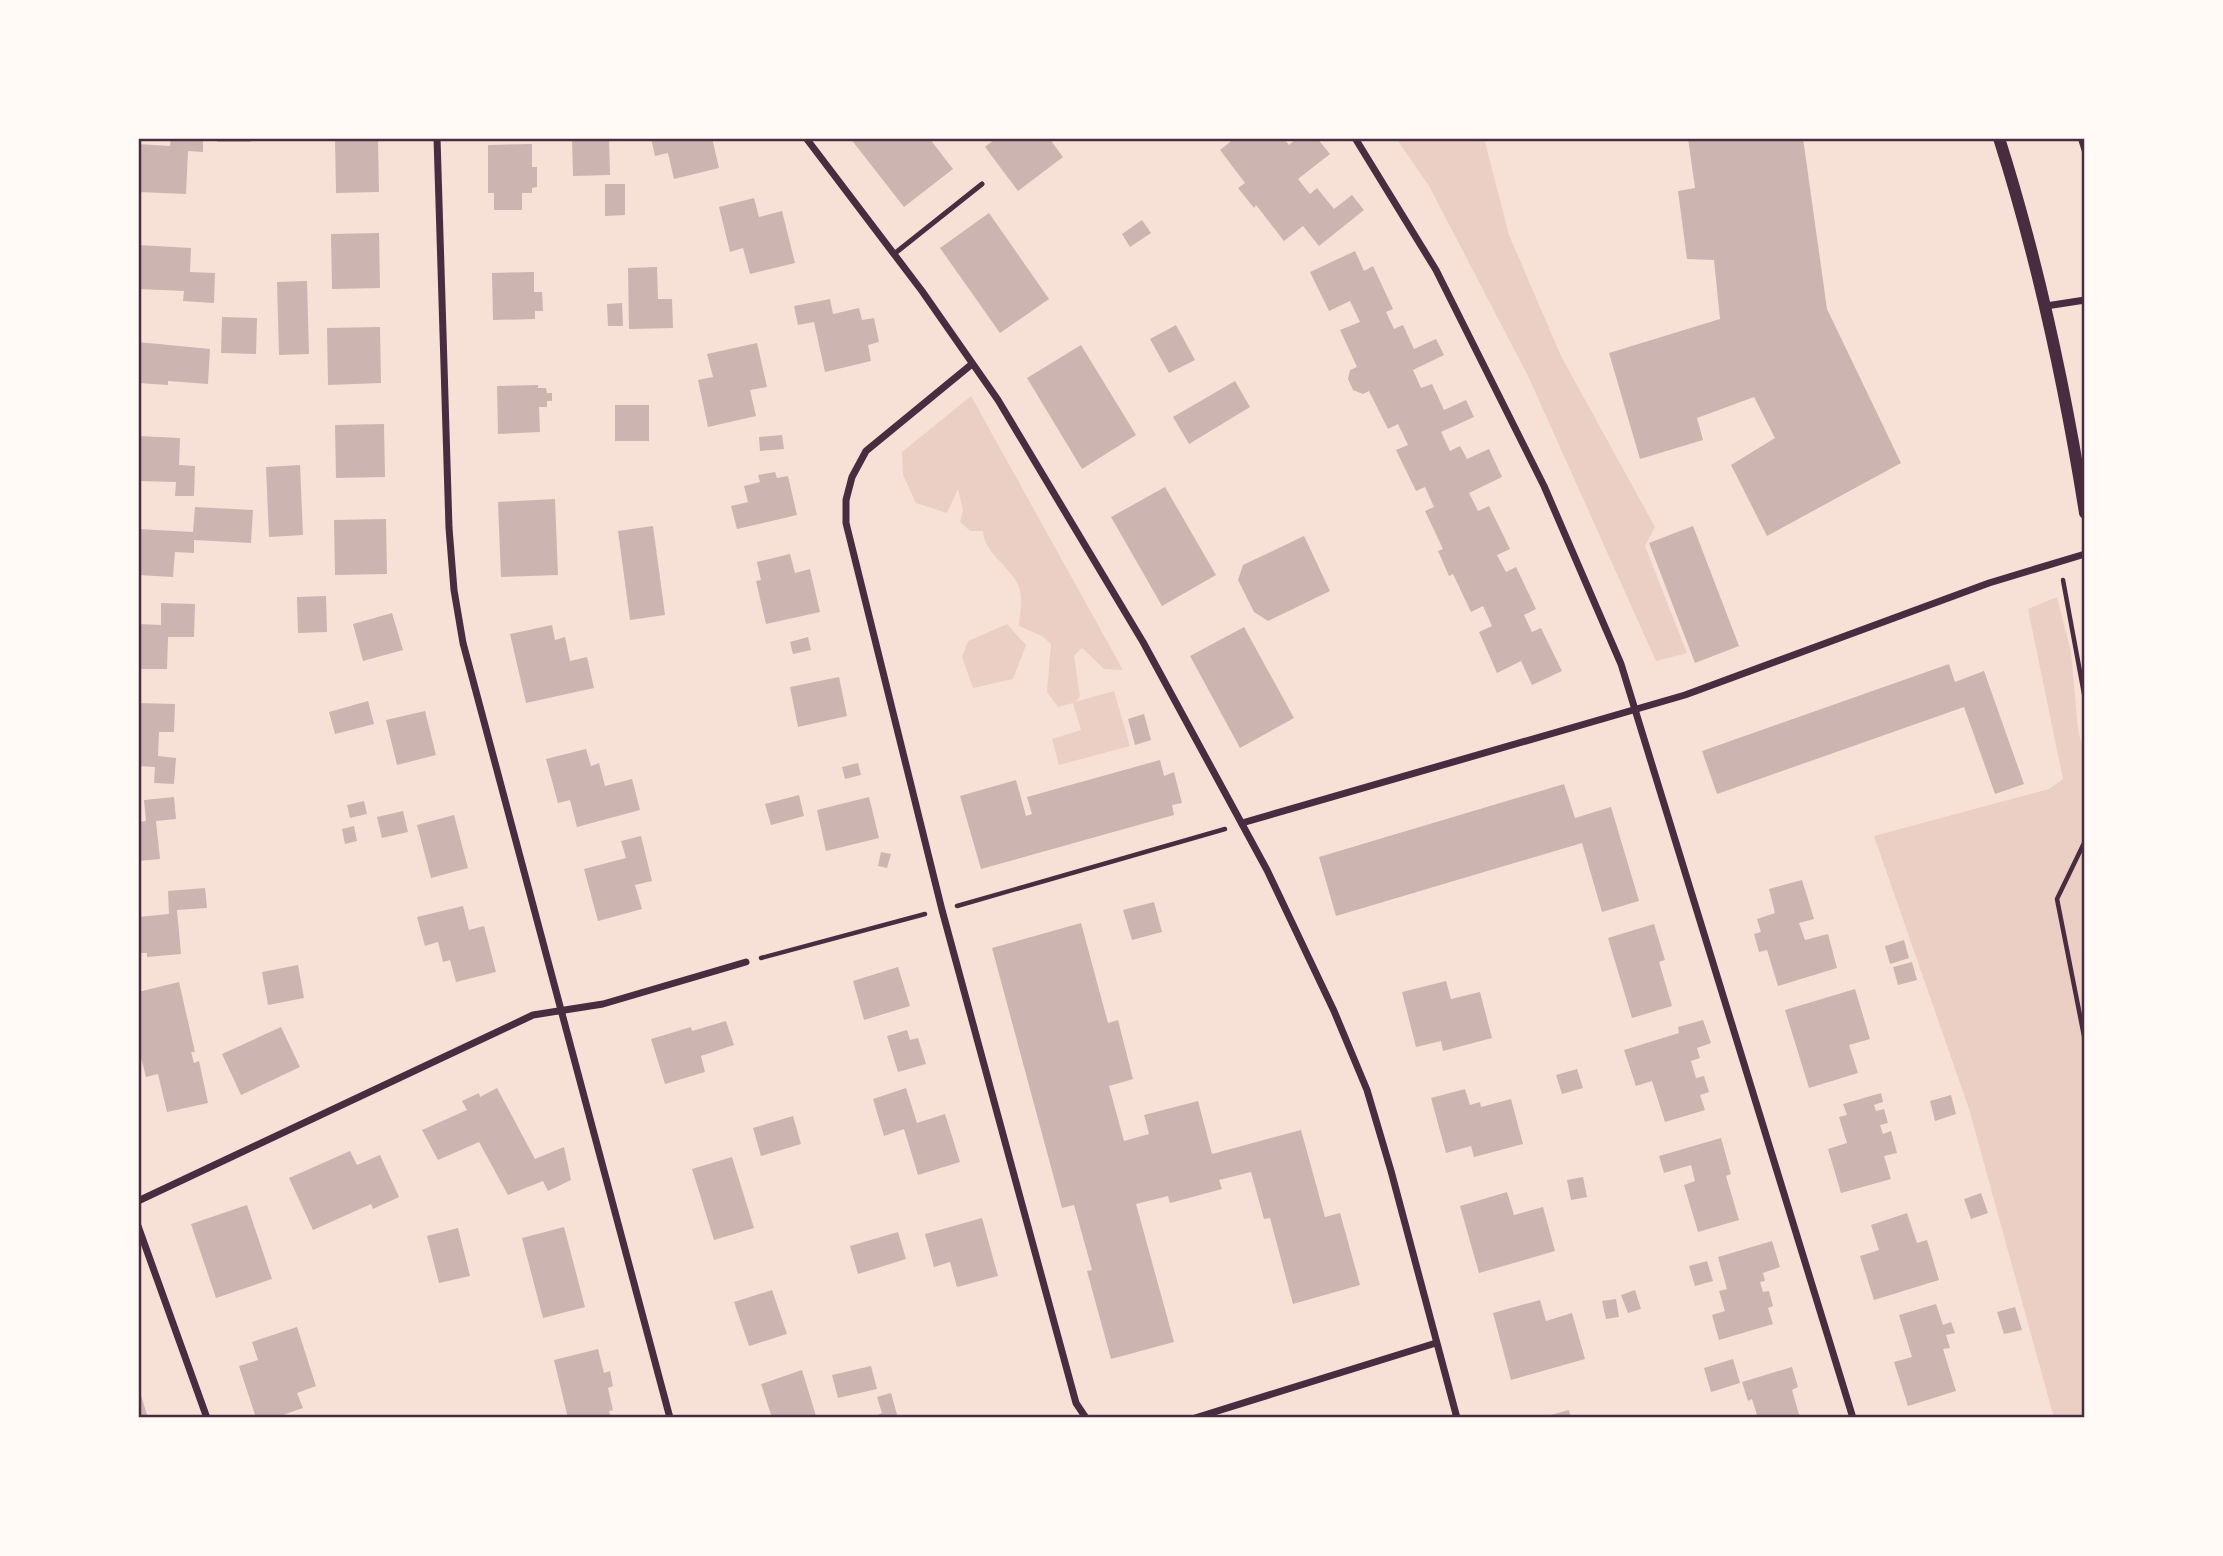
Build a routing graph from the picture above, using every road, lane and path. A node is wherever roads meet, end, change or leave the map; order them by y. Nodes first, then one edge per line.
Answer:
1 (437, 138) edge
2 (806, 138) edge
3 (1355, 138) edge
4 (1999, 138) edge
5 (2080, 138) edge
6 (2085, 154) edge
7 (982, 184) dead end
8 (894, 254) junction
9 (2085, 300) edge
10 (2046, 306) junction
11 (972, 365) junction
12 (2085, 513) edge
13 (2085, 554) edge
14 (2059, 562) junction
15 (2085, 699) edge
16 (1635, 710) junction
17 (1242, 823) junction
18 (2085, 841) edge
19 (942, 911) junction
20 (746, 962) joint
21 (561, 1009) junction
22 (2085, 1041) edge
23 (138, 1201) edge
24 (138, 1226) edge
25 (1436, 1343) junction
26 (207, 1418) edge
27 (670, 1418) edge
28 (1086, 1418) edge
29 (1195, 1418) edge
30 (1457, 1418) edge
31 (1853, 1418) edge

1 - 21 street
2 - 8 street
3 - 16 street
4 - 10 street
5 - 6 path
7 - 8 lane
8 - 11 street
9 - 10 street
10 - 12 street
11 - 17 street
11 - 19 street
13 - 14 street
14 - 15 path
14 - 16 street
16 - 17 street
16 - 31 street
17 - 19 path
17 - 25 street
18 - 22 path
19 - 20 path
19 - 28 street
20 - 21 street
21 - 23 street
21 - 27 street
24 - 26 street
25 - 29 street
25 - 30 street

